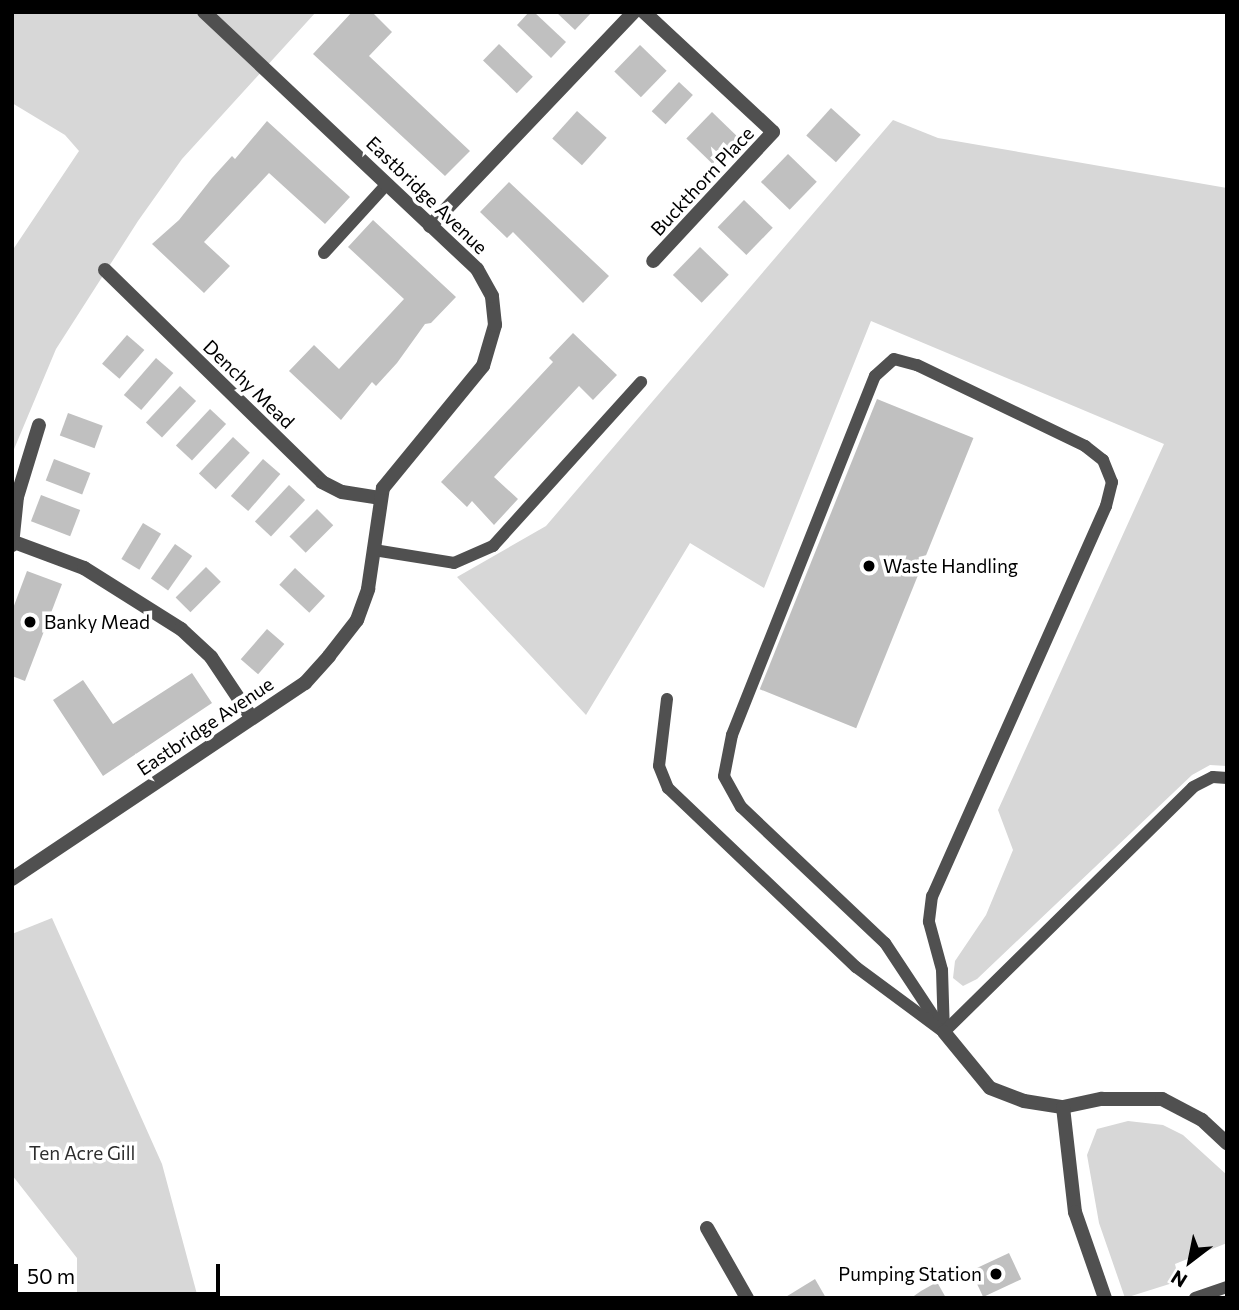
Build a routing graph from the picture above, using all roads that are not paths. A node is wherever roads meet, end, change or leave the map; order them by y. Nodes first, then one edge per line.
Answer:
1 (204, 12) edge
2 (634, 12) edge
3 (644, 12) edge
4 (387, 184) junction
5 (430, 226) junction
6 (324, 253) dead end
7 (653, 261) dead end
8 (105, 270) dead end
9 (641, 382) dead end
10 (39, 425) dead end
11 (380, 498) junction
12 (13, 544) edge
13 (374, 550) junction
14 (667, 699) dead end
15 (251, 717) junction
16 (1227, 778) edge
17 (12, 879) edge
18 (944, 1032) junction
19 (1063, 1107) junction
20 (1227, 1143) edge
21 (707, 1228) dead end
22 (1227, 1287) edge
23 (747, 1298) edge
24 (1105, 1298) edge
25 (1195, 1298) edge

1 - 4 street, Eastbridge Avenue
2 - 5 street
3 - 7 street, Buckthorn Place
4 - 5 street, Eastbridge Avenue
4 - 6 lane
5 - 11 street, Eastbridge Avenue
8 - 11 street, Denchy Mead
9 - 13 lane
10 - 12 street
11 - 13 street, Eastbridge Avenue
12 - 15 street
13 - 15 street, Eastbridge Avenue
14 - 18 lane
15 - 17 street, Eastbridge Avenue
16 - 18 lane
18 - 18 lane
18 - 19 street
19 - 20 street
19 - 24 street
21 - 23 street
22 - 25 lane

